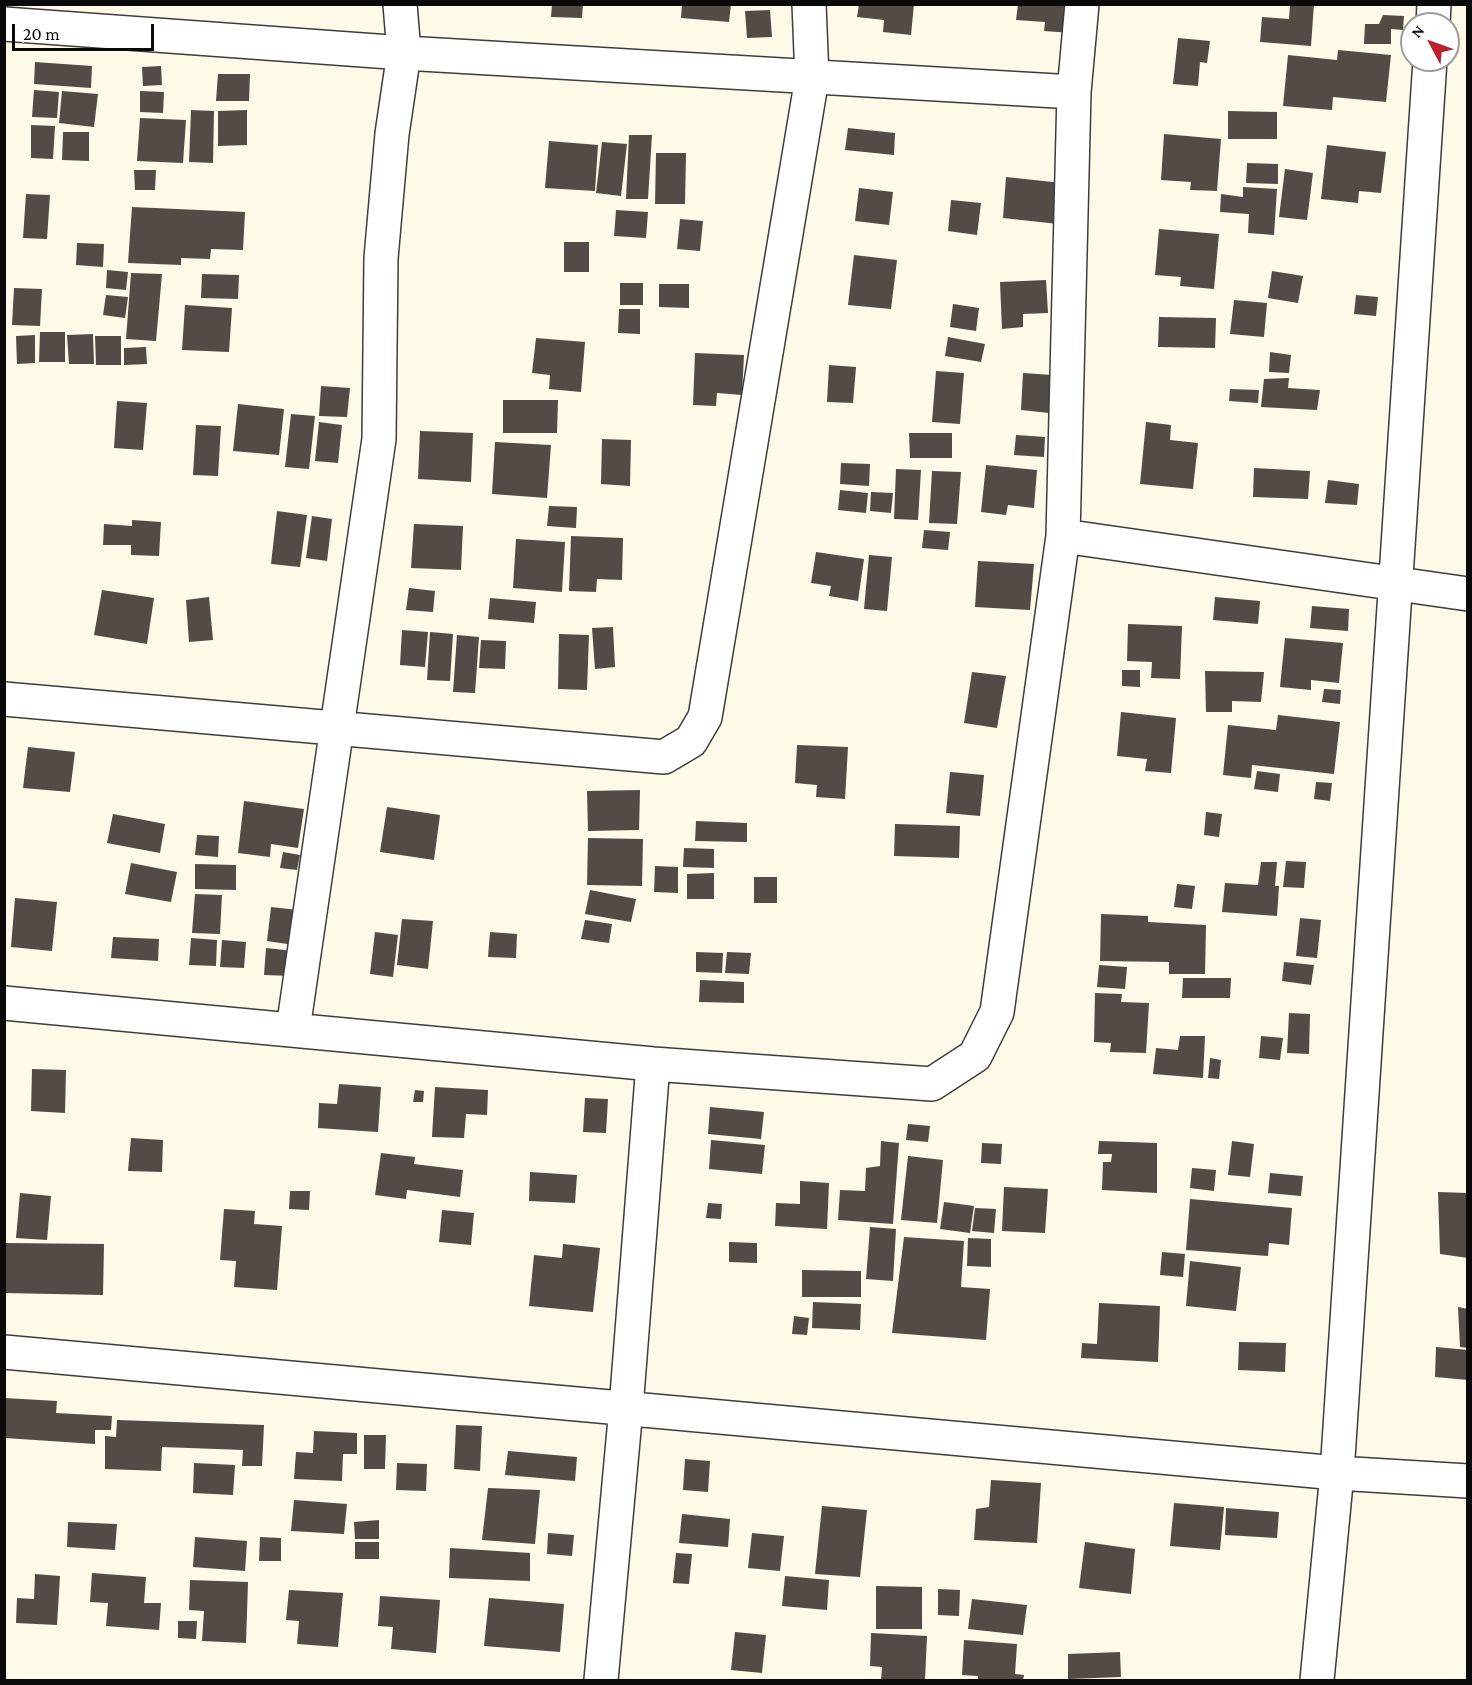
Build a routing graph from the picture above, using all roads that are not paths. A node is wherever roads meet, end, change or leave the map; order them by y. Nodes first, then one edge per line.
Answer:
1 (400, 4) edge
2 (809, 4) edge
3 (1082, 4) edge
4 (4, 24) edge
5 (404, 52) junction
6 (1429, 72) edge
7 (812, 78) junction
8 (1074, 92) junction
9 (1063, 536) junction
10 (1395, 584) junction
11 (1467, 594) edge
12 (4, 699) edge
13 (336, 726) junction
14 (4, 1003) edge
15 (292, 1029) junction
16 (653, 1064) junction
17 (4, 1352) edge
18 (626, 1408) junction
19 (1337, 1473) junction
20 (1467, 1481) edge
21 (601, 1680) edge
22 (1317, 1680) edge

1 - 5 street
2 - 7 street
3 - 8 street
4 - 5 street
5 - 7 street
5 - 13 street
6 - 10 street
7 - 8 street
7 - 13 street
8 - 9 street
9 - 10 street
9 - 16 street
10 - 11 street
10 - 19 street
12 - 13 street
13 - 15 street
14 - 15 street
15 - 16 street
16 - 18 street
17 - 18 street
18 - 19 street
18 - 21 street
19 - 20 street
19 - 22 street

